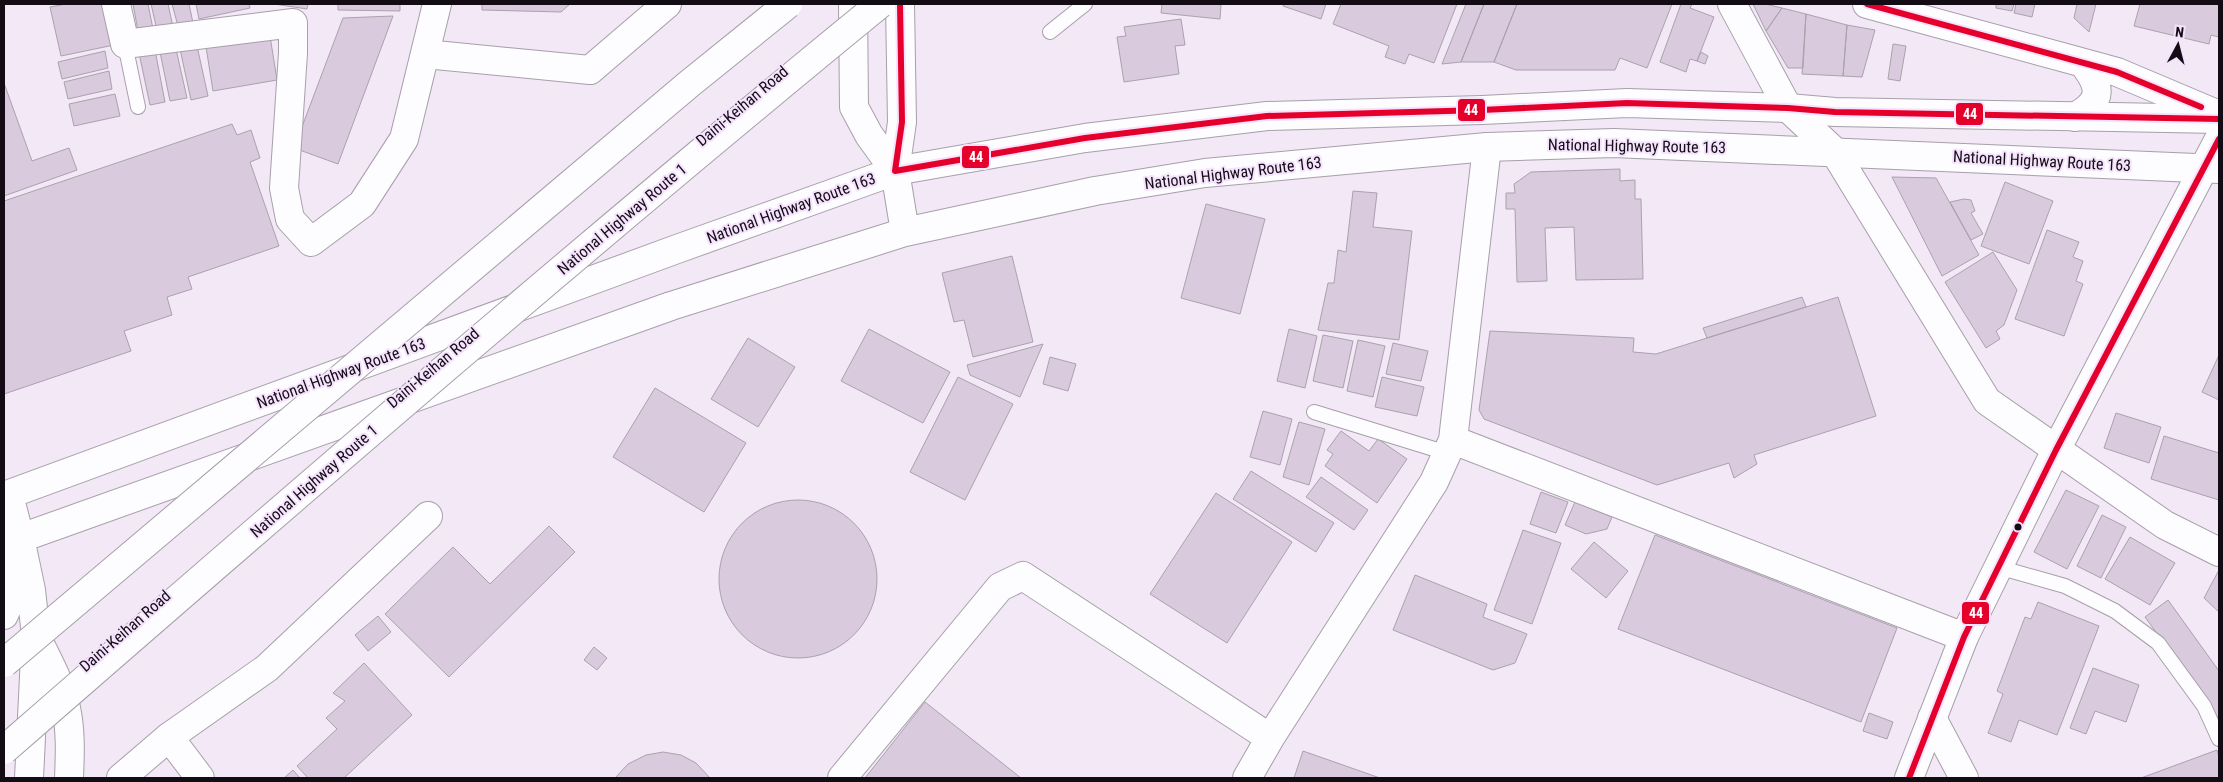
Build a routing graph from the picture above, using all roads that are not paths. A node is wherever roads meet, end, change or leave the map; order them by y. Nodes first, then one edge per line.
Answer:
1 (116, 4) edge
2 (437, 4) edge
3 (667, 4) edge
4 (771, 4) edge
5 (788, 4) edge
6 (852, 4) edge
7 (865, 4) edge
8 (880, 4) edge
9 (900, 4) edge
10 (1085, 4) edge
11 (1732, 4) edge
12 (1876, 5) edge
13 (1050, 32) dead end
14 (125, 44) junction
15 (425, 54) junction
16 (2083, 62) junction
17 (138, 107) dead end
18 (1788, 108) junction
19 (2219, 114) edge
20 (2075, 117) junction
21 (2219, 119) edge
22 (2219, 139) edge
23 (1487, 147) junction
24 (1834, 151) junction
25 (2211, 169) edge
26 (895, 171) junction
27 (905, 232) junction
28 (1314, 412) dead end
29 (1450, 447) junction
30 (2056, 450) junction
31 (6, 496) edge
32 (428, 516) dead end
33 (12, 541) edge
34 (2219, 552) edge
35 (1998, 568) junction
36 (4, 615) edge
37 (36, 636) junction
38 (1964, 637) junction
39 (4, 650) edge
40 (4, 663) edge
41 (1932, 718) junction
42 (4, 735) edge
43 (169, 737) junction
44 (1270, 738) junction
45 (2219, 739) edge
46 (4, 750) edge
47 (29, 778) edge
48 (69, 778) edge
49 (121, 778) edge
50 (200, 778) edge
51 (842, 778) edge
52 (1247, 778) edge
53 (1909, 778) edge
54 (1964, 778) edge

1 - 14 main road
2 - 15 main road
3 - 15 main road
4 - 39 main road
5 - 40 main road, bridge
6 - 26 main road
7 - 42 main road, Daini-Keihan Road
8 - 46 main road, National Highway Route 1, bridge
9 - 26 main road
10 - 13 lane
11 - 18 main road
12 - 16 main road
14 - 15 main road
14 - 17 lane
16 - 19 main road
16 - 20 main road
18 - 20 main road, National Highway Route 163
18 - 24 main road
18 - 26 main road, National Highway Route 163
20 - 21 main road, National Highway Route 163
22 - 25 main road
23 - 24 main road, National Highway Route 163
23 - 27 main road, National Highway Route 163
23 - 29 main road
24 - 25 main road, National Highway Route 163
24 - 30 main road
25 - 30 main road
26 - 27 main road
26 - 31 main road, National Highway Route 163
27 - 33 main road, National Highway Route 163
28 - 29 lane
29 - 38 main road
29 - 44 main road
30 - 34 main road
30 - 35 main road
31 - 33 main road
32 - 43 main road
33 - 36 main road
33 - 37 main road
35 - 38 main road
35 - 45 lane
37 - 47 main road
37 - 48 main road
38 - 41 main road
41 - 53 main road
41 - 54 main road
43 - 49 main road
43 - 50 main road
44 - 51 main road
44 - 52 main road

